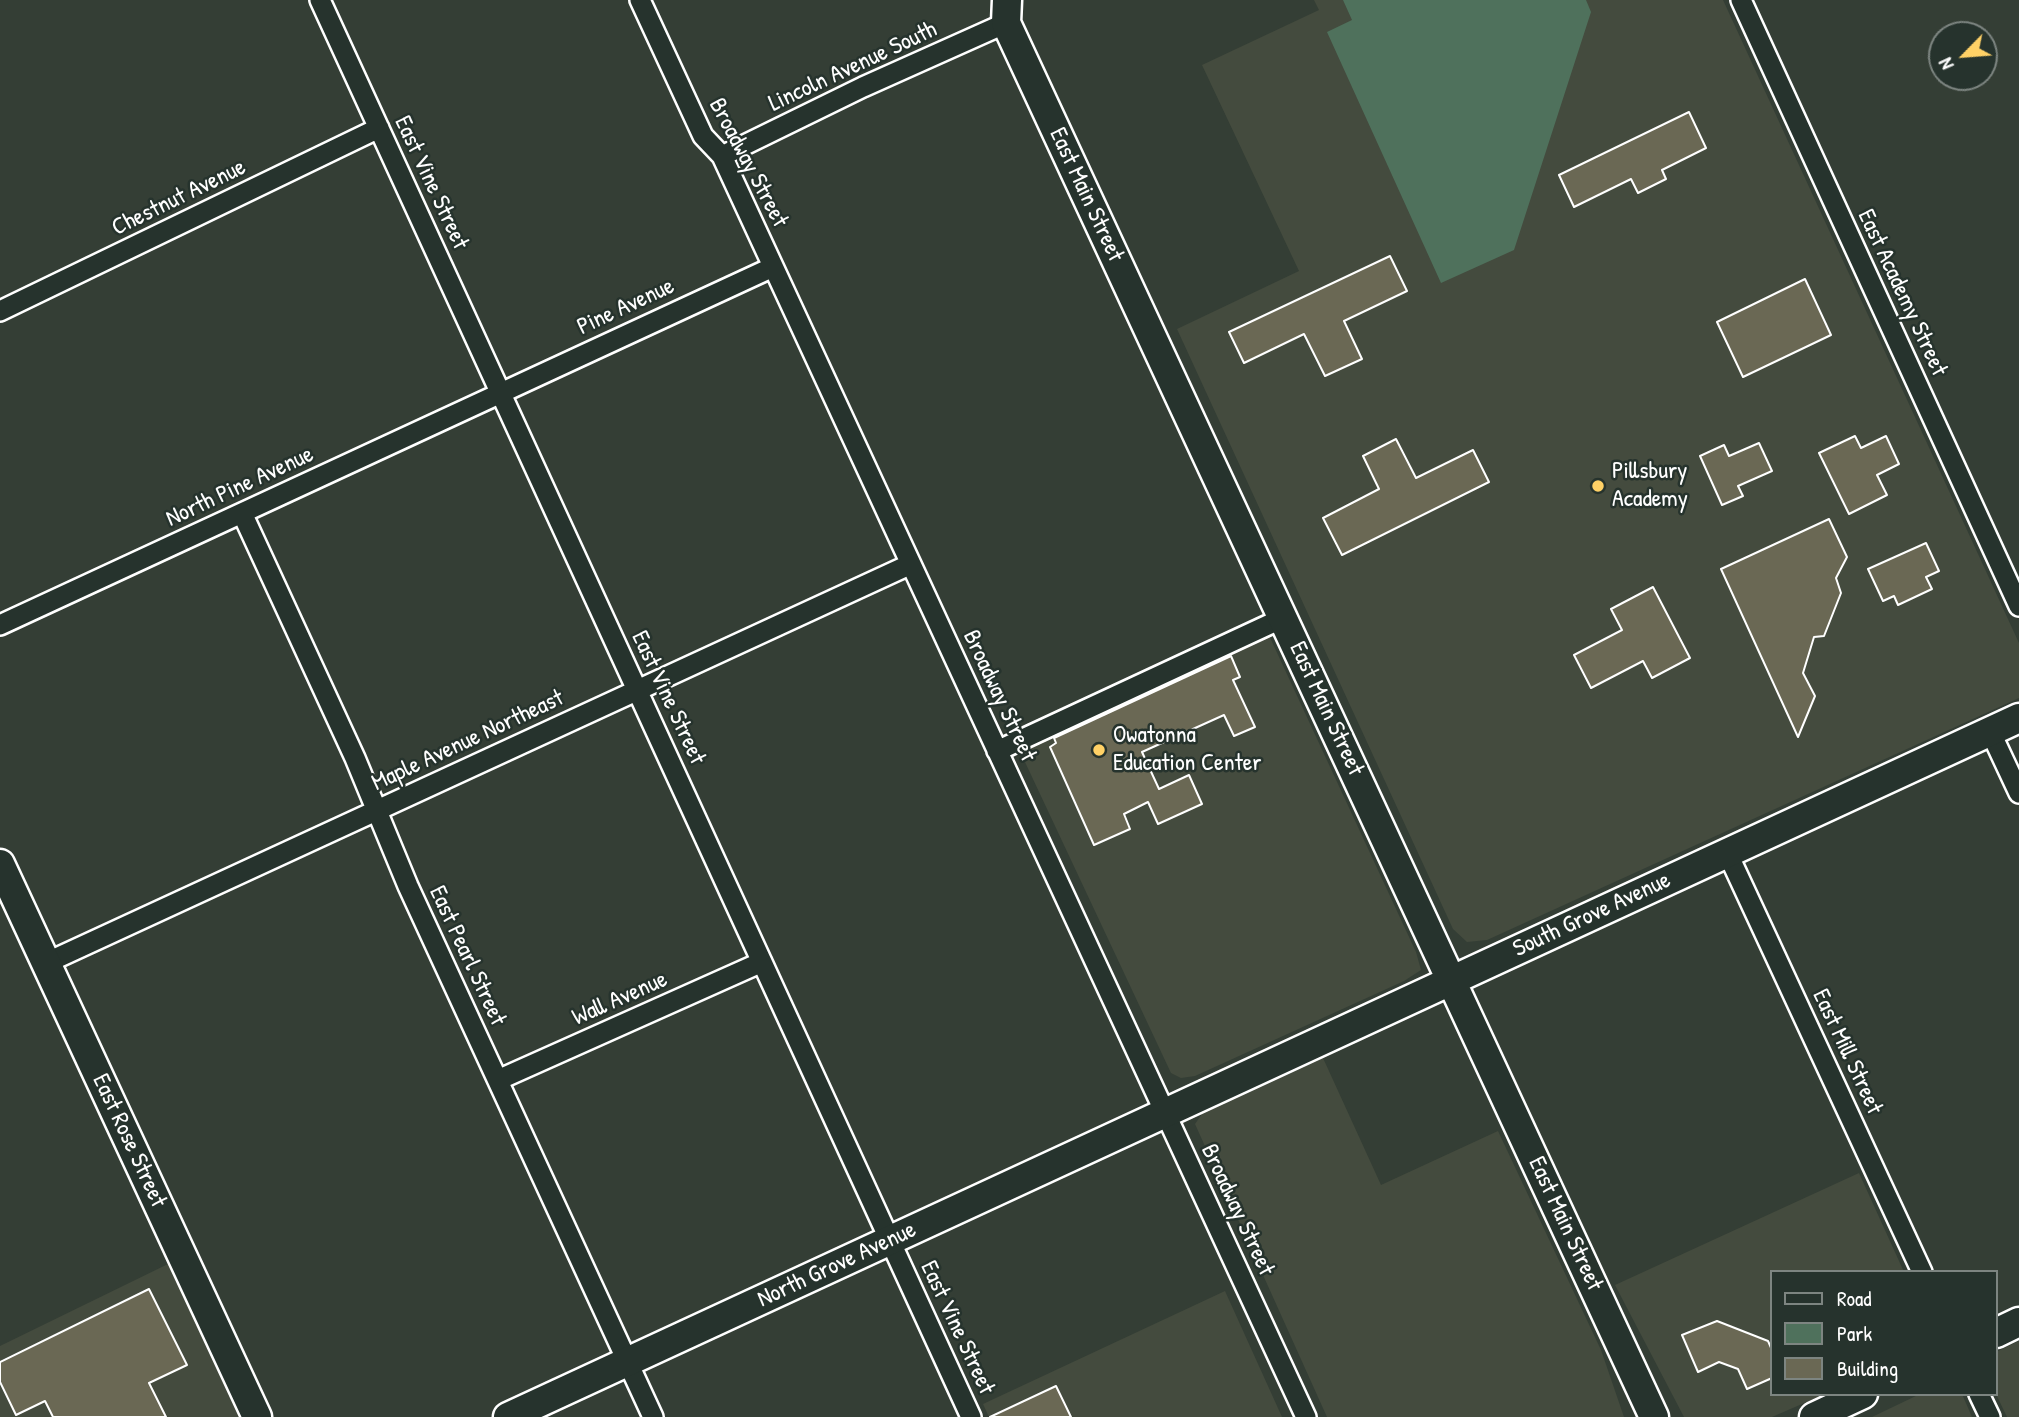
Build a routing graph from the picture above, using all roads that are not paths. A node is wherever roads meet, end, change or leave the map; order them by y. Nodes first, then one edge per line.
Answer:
1 (320, 0) edge
2 (640, 0) edge
3 (1741, 0) edge
4 (1006, 12) edge
5 (379, 128) junction
6 (722, 156) junction
7 (773, 267) junction
8 (0, 311) edge
9 (500, 393) junction
10 (242, 513) junction
11 (911, 564) junction
12 (2019, 606) edge
13 (1283, 618) junction
14 (0, 625) edge
15 (637, 690) junction
16 (2019, 718) edge
17 (1990, 731) junction
18 (997, 751) junction
19 (2019, 793) edge
20 (375, 810) junction
21 (1727, 852) junction
22 (0, 864) edge
23 (762, 962) junction
24 (46, 963) junction
25 (1452, 979) junction
26 (498, 1080) junction
27 (1164, 1112) junction
28 (890, 1240) junction
29 (1922, 1270) edge
30 (2019, 1322) edge
31 (1998, 1331) edge
32 (627, 1362) junction
33 (1859, 1396) edge
34 (1980, 1396) edge
35 (257, 1417) edge
36 (509, 1417) edge
37 (653, 1417) edge
38 (971, 1417) edge
39 (1306, 1417) edge
40 (1654, 1417) edge
41 (1814, 1417) edge
42 (1990, 1417) edge

1 - 5 street, East Vine Street
2 - 6 street, Broadway Street
3 - 12 street, East Academy Street
4 - 6 street, Lincoln Avenue South
4 - 13 main road, East Main Street
5 - 8 street, Chestnut Avenue
5 - 9 street, East Vine Street
6 - 7 street, Broadway Street
7 - 9 street, Pine Avenue
7 - 11 street, Broadway Street
9 - 10 street, North Pine Avenue
9 - 15 street, East Vine Street
10 - 14 street, North Pine Avenue
10 - 20 street, East Pearl Street
11 - 15 street, Maple Avenue Northeast
11 - 18 street, Broadway Street
13 - 18 street
13 - 25 main road, East Main Street
15 - 20 street, Maple Avenue Northeast
15 - 23 street, East Vine Street
16 - 17 main road, South Grove Avenue
17 - 19 street
17 - 21 main road, South Grove Avenue
18 - 27 street, Broadway Street
20 - 24 street, Maple Avenue Northeast
20 - 26 street, East Pearl Street
21 - 25 main road, South Grove Avenue
21 - 29 street, East Mill Street
22 - 24 main road, East Rose Street
23 - 26 street, Wall Avenue
23 - 28 street, East Vine Street
24 - 35 main road, East Rose Street
25 - 27 main road, South Grove Avenue
25 - 40 main road, East Main Street
26 - 32 street, East Pearl Street
27 - 28 main road, North Grove Avenue
27 - 39 street, Broadway Street
28 - 32 main road, North Grove Avenue
28 - 38 street, East Vine Street
30 - 31 main road
32 - 36 main road, North Grove Avenue
32 - 37 street, East Pearl Street
33 - 41 main road
34 - 42 street

